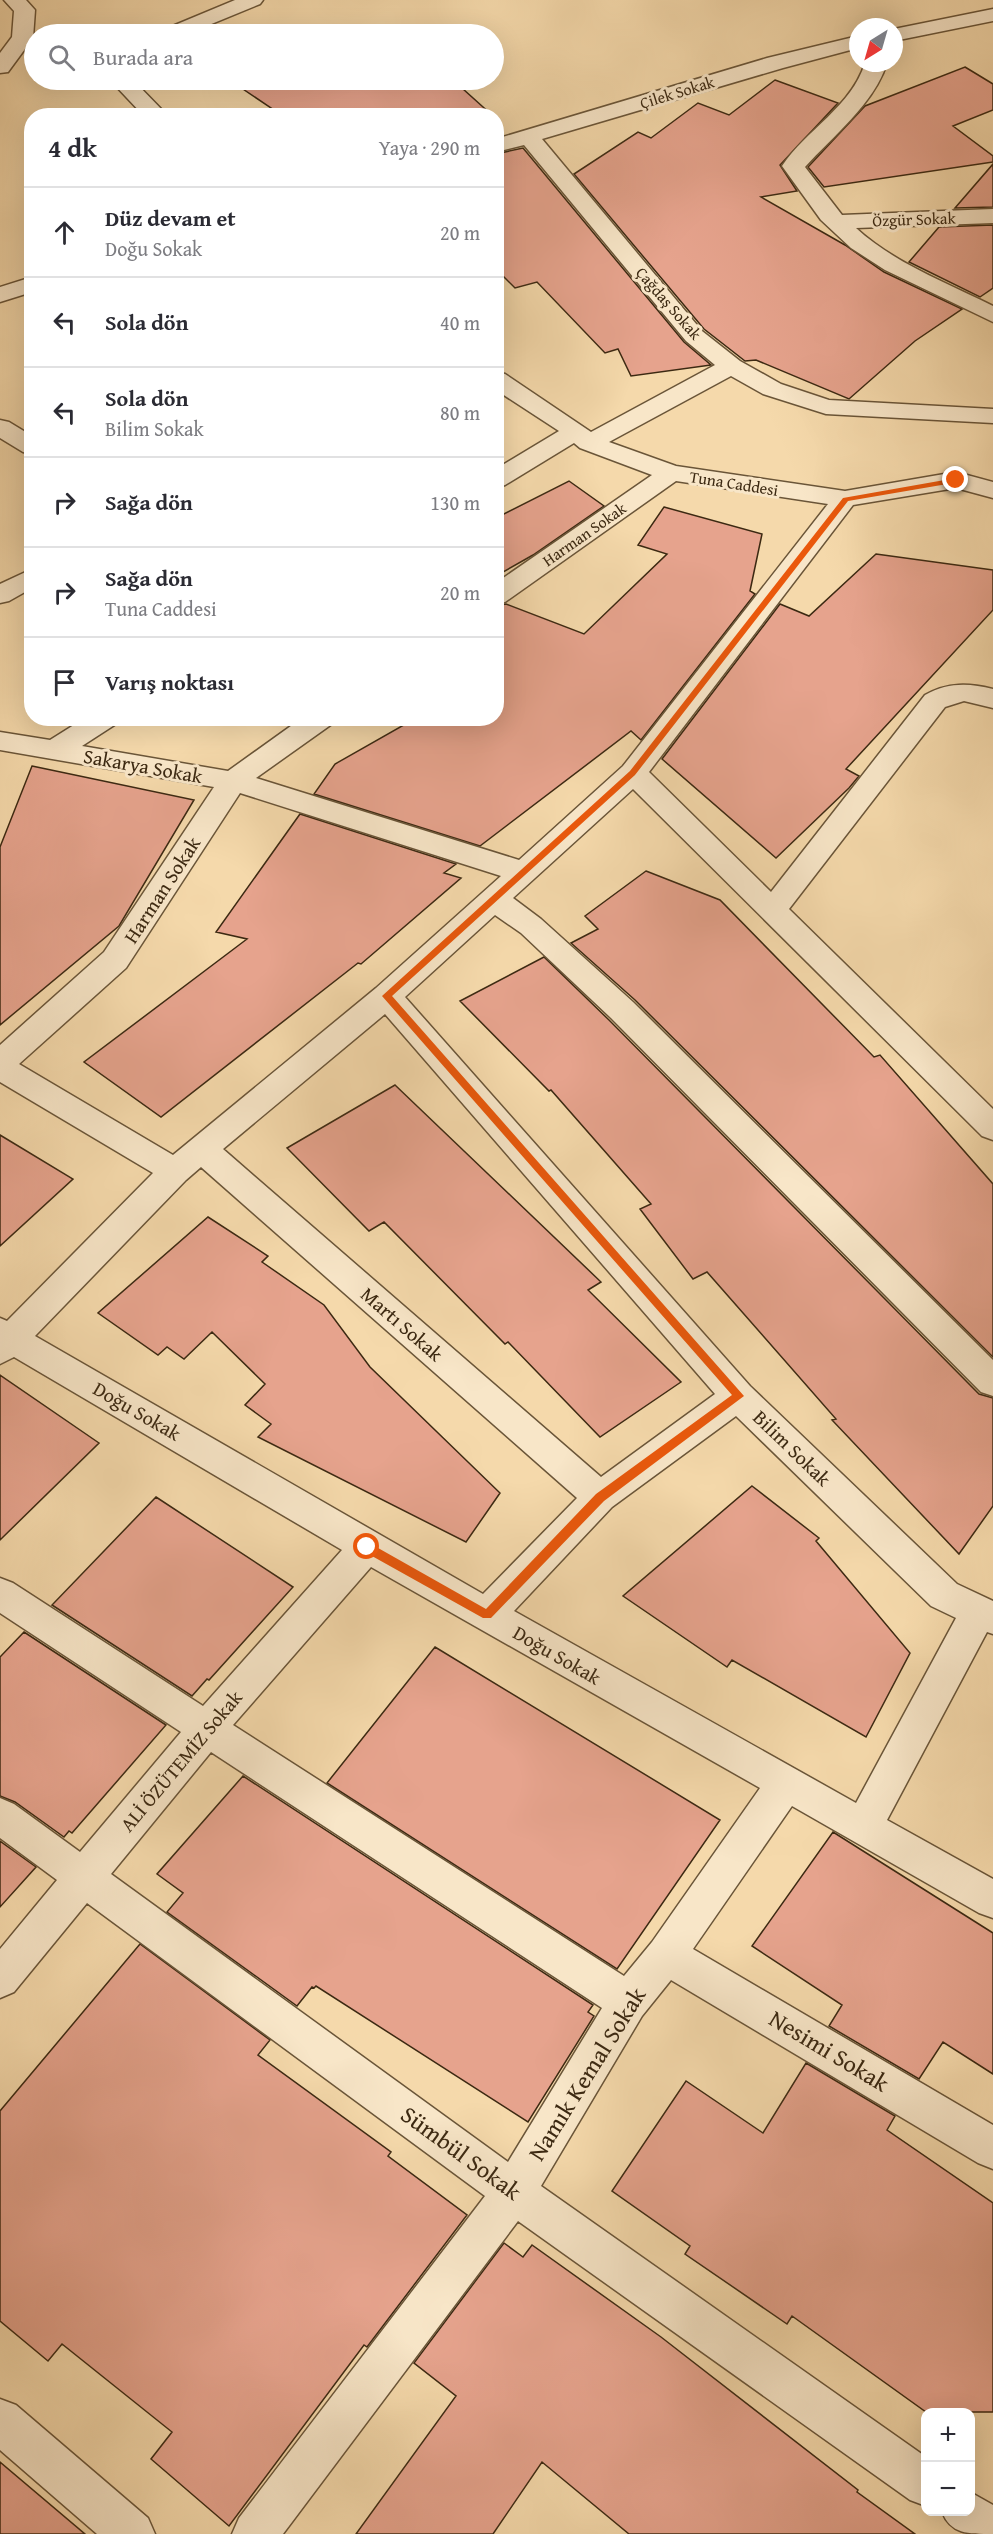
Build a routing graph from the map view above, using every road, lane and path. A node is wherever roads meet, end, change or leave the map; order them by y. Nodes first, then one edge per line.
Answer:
1 (14, 0) edge
2 (253, 0) edge
3 (993, 15) edge
4 (26, 24) edge
5 (194, 24) edge
6 (903, 33) edge
7 (0, 34) edge
8 (24, 39) edge
9 (24, 44) edge
10 (849, 44) edge
11 (0, 67) edge
12 (872, 72) edge
13 (131, 90) edge
14 (149, 108) edge
15 (529, 137) junction
16 (504, 144) edge
17 (993, 216) edge
18 (835, 222) junction
19 (24, 286) edge
20 (24, 287) edge
21 (0, 295) edge
22 (0, 300) edge
23 (993, 315) edge
24 (731, 366) junction
25 (504, 384) edge
26 (993, 416) edge
27 (0, 427) edge
28 (583, 437) junction
29 (24, 442) edge
30 (671, 472) junction
31 (504, 476) edge
32 (993, 490) edge
33 (845, 499) junction
34 (24, 582) edge
35 (504, 590) edge
36 (0, 595) edge
37 (993, 699) edge
38 (93, 726) edge
39 (311, 726) edge
40 (0, 741) edge
41 (53, 751) junction
42 (633, 773) junction
43 (233, 781) junction
44 (523, 872) junction
45 (493, 898) junction
46 (772, 911) junction
47 (387, 996) junction
48 (0, 1065) edge
49 (993, 1128) edge
50 (203, 1150) junction
51 (176, 1171) junction
52 (4, 1340) edge
53 (993, 1382) edge
54 (738, 1396) junction
55 (600, 1497) junction
56 (367, 1547) junction
57 (0, 1594) edge
58 (487, 1615) junction
59 (986, 1615) edge
60 (207, 1728) junction
61 (785, 1784) junction
62 (0, 1816) edge
63 (863, 1827) junction
64 (84, 1878) junction
65 (993, 1900) edge
66 (666, 1955) junction
67 (0, 1979) edge
68 (628, 2002) junction
69 (993, 2148) edge
70 (514, 2192) junction
71 (0, 2421) edge
72 (921, 2480) edge
73 (971, 2516) edge
74 (993, 2532) edge
75 (132, 2534) edge
76 (255, 2534) edge

1 - 4 street
2 - 5 street
3 - 6 street
7 - 8 street
9 - 11 street
10 - 15 street, Çilek Sokak
12 - 18 street
13 - 14 street
15 - 16 street, Çilek Sokak
15 - 24 street, Çağdaş Sokak
17 - 18 street, Özgür Sokak
18 - 23 street
19 - 21 street
20 - 22 street
24 - 26 street, Çağdaş Sokak
24 - 28 street
25 - 28 street, Tuna Caddesi
27 - 29 street
28 - 30 street, Tuna Caddesi
28 - 31 street
30 - 33 street, Tuna Caddesi
30 - 35 street, Harman Sokak
32 - 33 street, Tuna Caddesi
33 - 42 street
34 - 36 street
37 - 46 street
38 - 41 street, Sakarya Sokak
39 - 43 street, Harman Sokak
40 - 41 street, Sakarya Sokak
41 - 43 street, Sakarya Sokak
42 - 44 street
42 - 46 street
43 - 44 street, Sakarya Sokak
43 - 48 street, Harman Sokak
44 - 45 street
45 - 47 street
45 - 53 street
46 - 49 street
47 - 50 street
47 - 54 street, Bilim Sokak
48 - 51 street
50 - 51 street
50 - 55 street, Martı Sokak
51 - 52 street
52 - 56 street, Doğu Sokak
54 - 55 street
54 - 59 street, Bilim Sokak
55 - 58 street
56 - 58 street, Doğu Sokak
56 - 60 street, ALİ ÖZÜTEMİZ Sokak
57 - 60 street
58 - 61 street, Doğu Sokak
59 - 63 street
60 - 64 street, ALİ ÖZÜTEMİZ Sokak
60 - 68 street
61 - 63 street, Doğu Sokak
61 - 66 street, Namık Kemal Sokak
62 - 64 street, Sümbül Sokak
63 - 65 street, Doğu Sokak
64 - 67 street, ALİ ÖZÜTEMİZ Sokak
64 - 70 street, Sümbül Sokak
66 - 68 street, Namık Kemal Sokak
66 - 69 street, Nesimi Sokak
68 - 70 street, Namık Kemal Sokak
70 - 72 street, Sümbül Sokak
70 - 76 street, Namık Kemal Sokak
71 - 75 street
73 - 74 street

